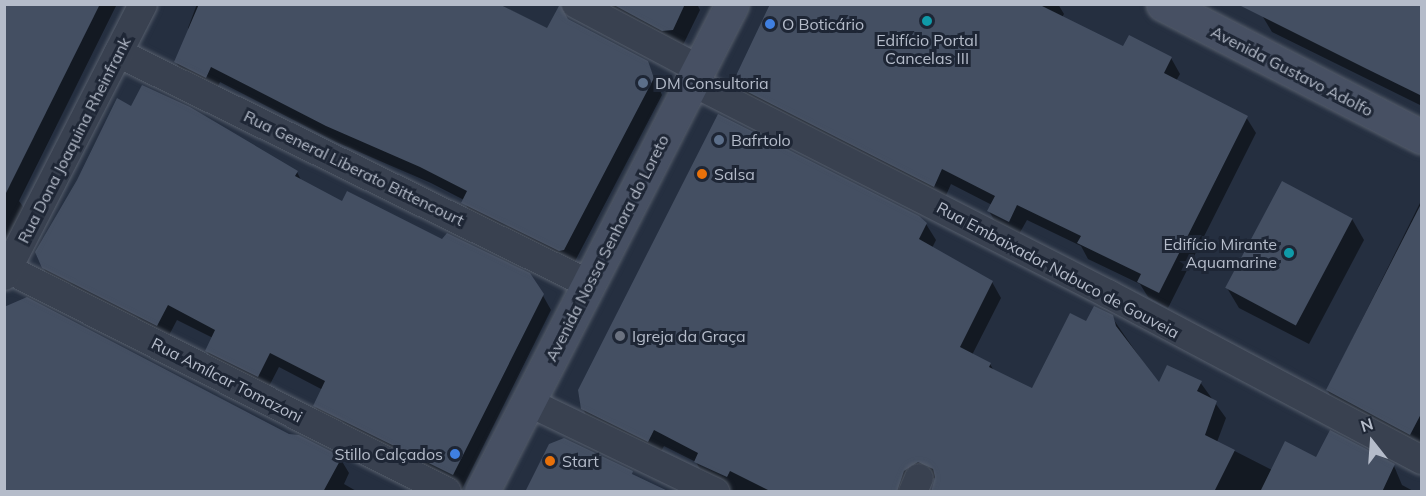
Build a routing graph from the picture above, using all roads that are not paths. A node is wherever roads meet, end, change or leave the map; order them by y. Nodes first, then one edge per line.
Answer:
1 (143, 4) edge
2 (576, 4) edge
3 (732, 4) edge
4 (1163, 4) edge
5 (118, 53) junction
6 (696, 76) junction
7 (1422, 136) edge
8 (6, 272) edge
9 (589, 284) junction
10 (528, 402) junction
11 (1422, 460) edge
12 (447, 492) edge
13 (482, 492) edge
14 (715, 492) edge

1 - 5 street, Rua Dona Joaquina Rheinfrank
2 - 6 street, Rua Embaixador Nabuco de Gouveia
3 - 6 main road, Avenida Nossa Senhora do Loreto
4 - 7 main road, Avenida Gustavo Adolfo
5 - 8 street, Rua Dona Joaquina Rheinfrank
5 - 9 street, Rua General Liberato Bittencourt
6 - 9 main road, Avenida Nossa Senhora do Loreto
6 - 11 street, Rua Embaixador Nabuco de Gouveia
8 - 12 street, Rua Amílcar Tomazoni
9 - 10 main road, Avenida Nossa Senhora do Loreto
10 - 13 main road, Avenida Nossa Senhora do Loreto
10 - 14 street

